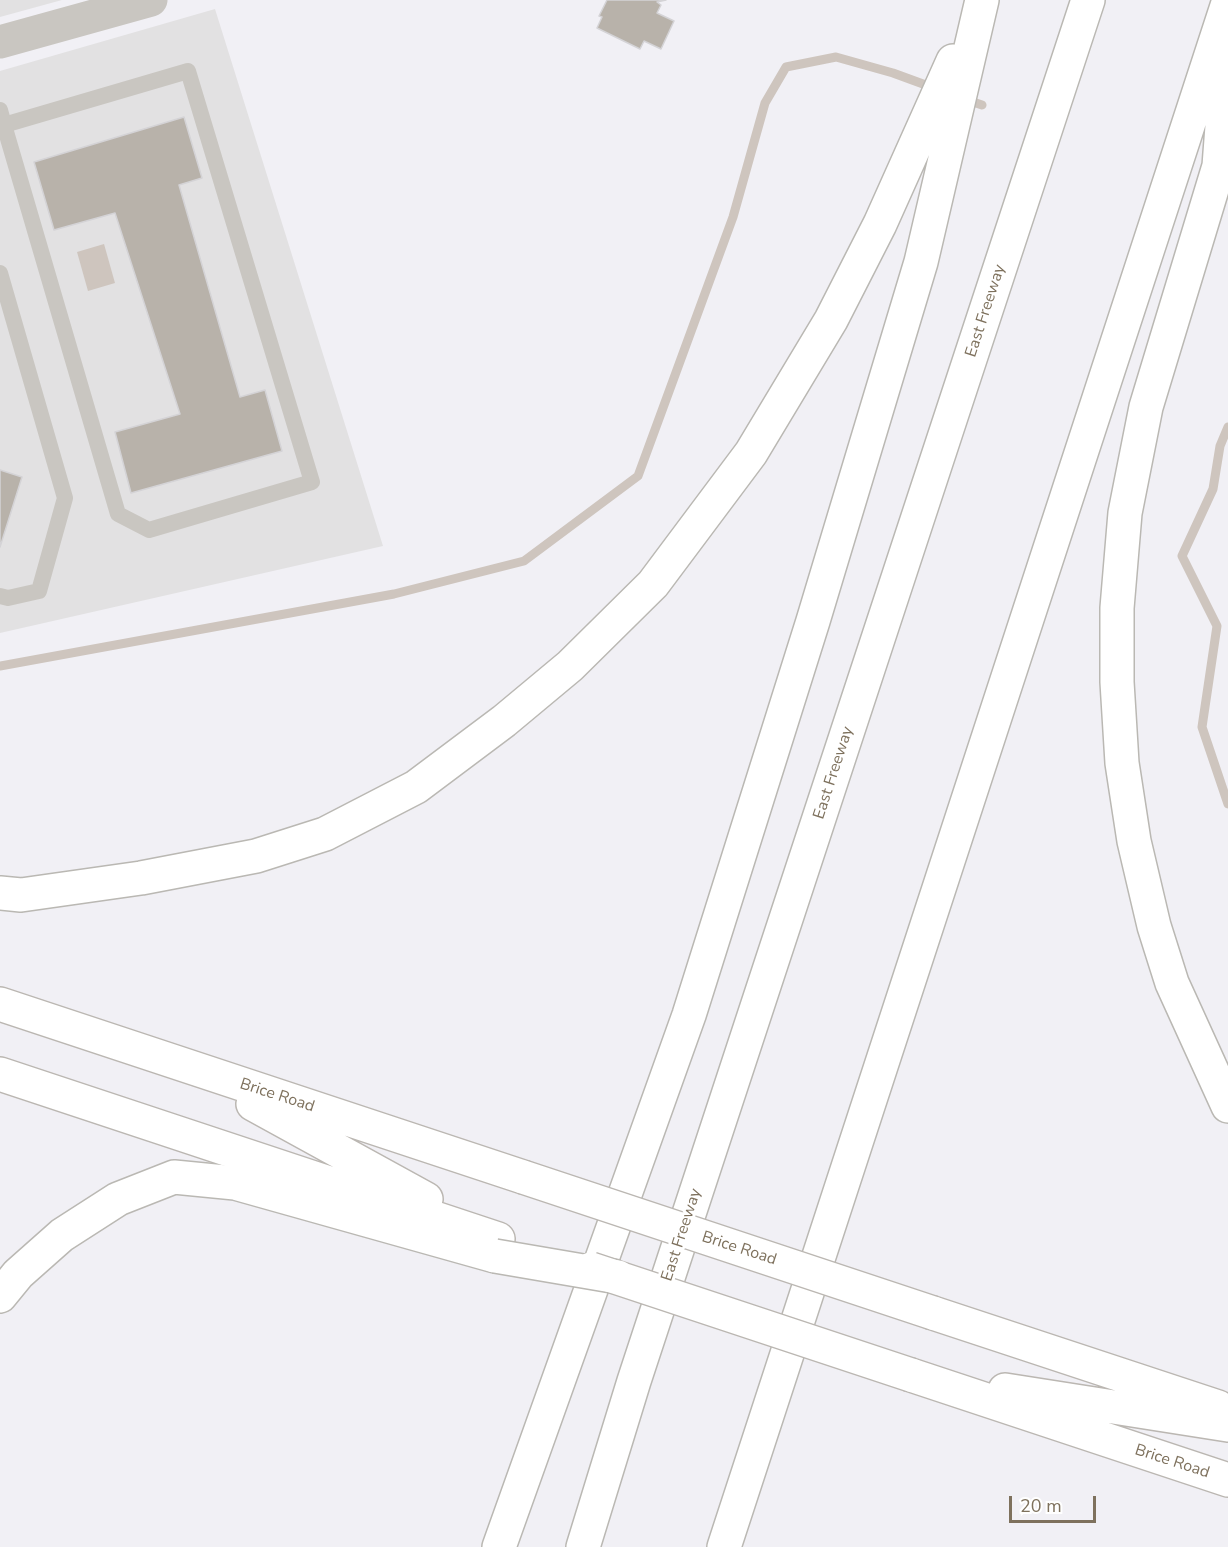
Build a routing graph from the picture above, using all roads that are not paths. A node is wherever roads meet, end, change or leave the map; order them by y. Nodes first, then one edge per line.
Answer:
1 (151, 0) edge
2 (980, 0) edge
3 (1088, 0) edge
4 (1228, 3) edge
5 (0, 42) edge
6 (1228, 47) edge
7 (943, 112) junction
8 (2, 117) edge
9 (0, 273) edge
10 (0, 596) edge
11 (0, 893) edge
12 (0, 1004) edge
13 (181, 1064) junction
14 (0, 1074) edge
15 (1228, 1106) edge
16 (497, 1248) junction
17 (0, 1296) edge
18 (911, 1375) junction
19 (1228, 1411) edge
20 (1228, 1425) edge
21 (1228, 1480) edge
22 (499, 1547) edge
23 (583, 1547) edge
24 (724, 1547) edge

1 - 5 street
2 - 7 main road
3 - 23 main road, East Freeway
4 - 24 main road
6 - 15 main road
7 - 11 main road
7 - 22 main road
8 - 8 lane
9 - 10 lane
12 - 13 main road, Brice Road
13 - 16 main road, Brice Road
13 - 19 main road, Brice Road, bridge
14 - 16 main road
16 - 17 main road
16 - 18 main road, Brice Road, bridge
18 - 20 main road, Brice Road
18 - 21 main road, Brice Road

